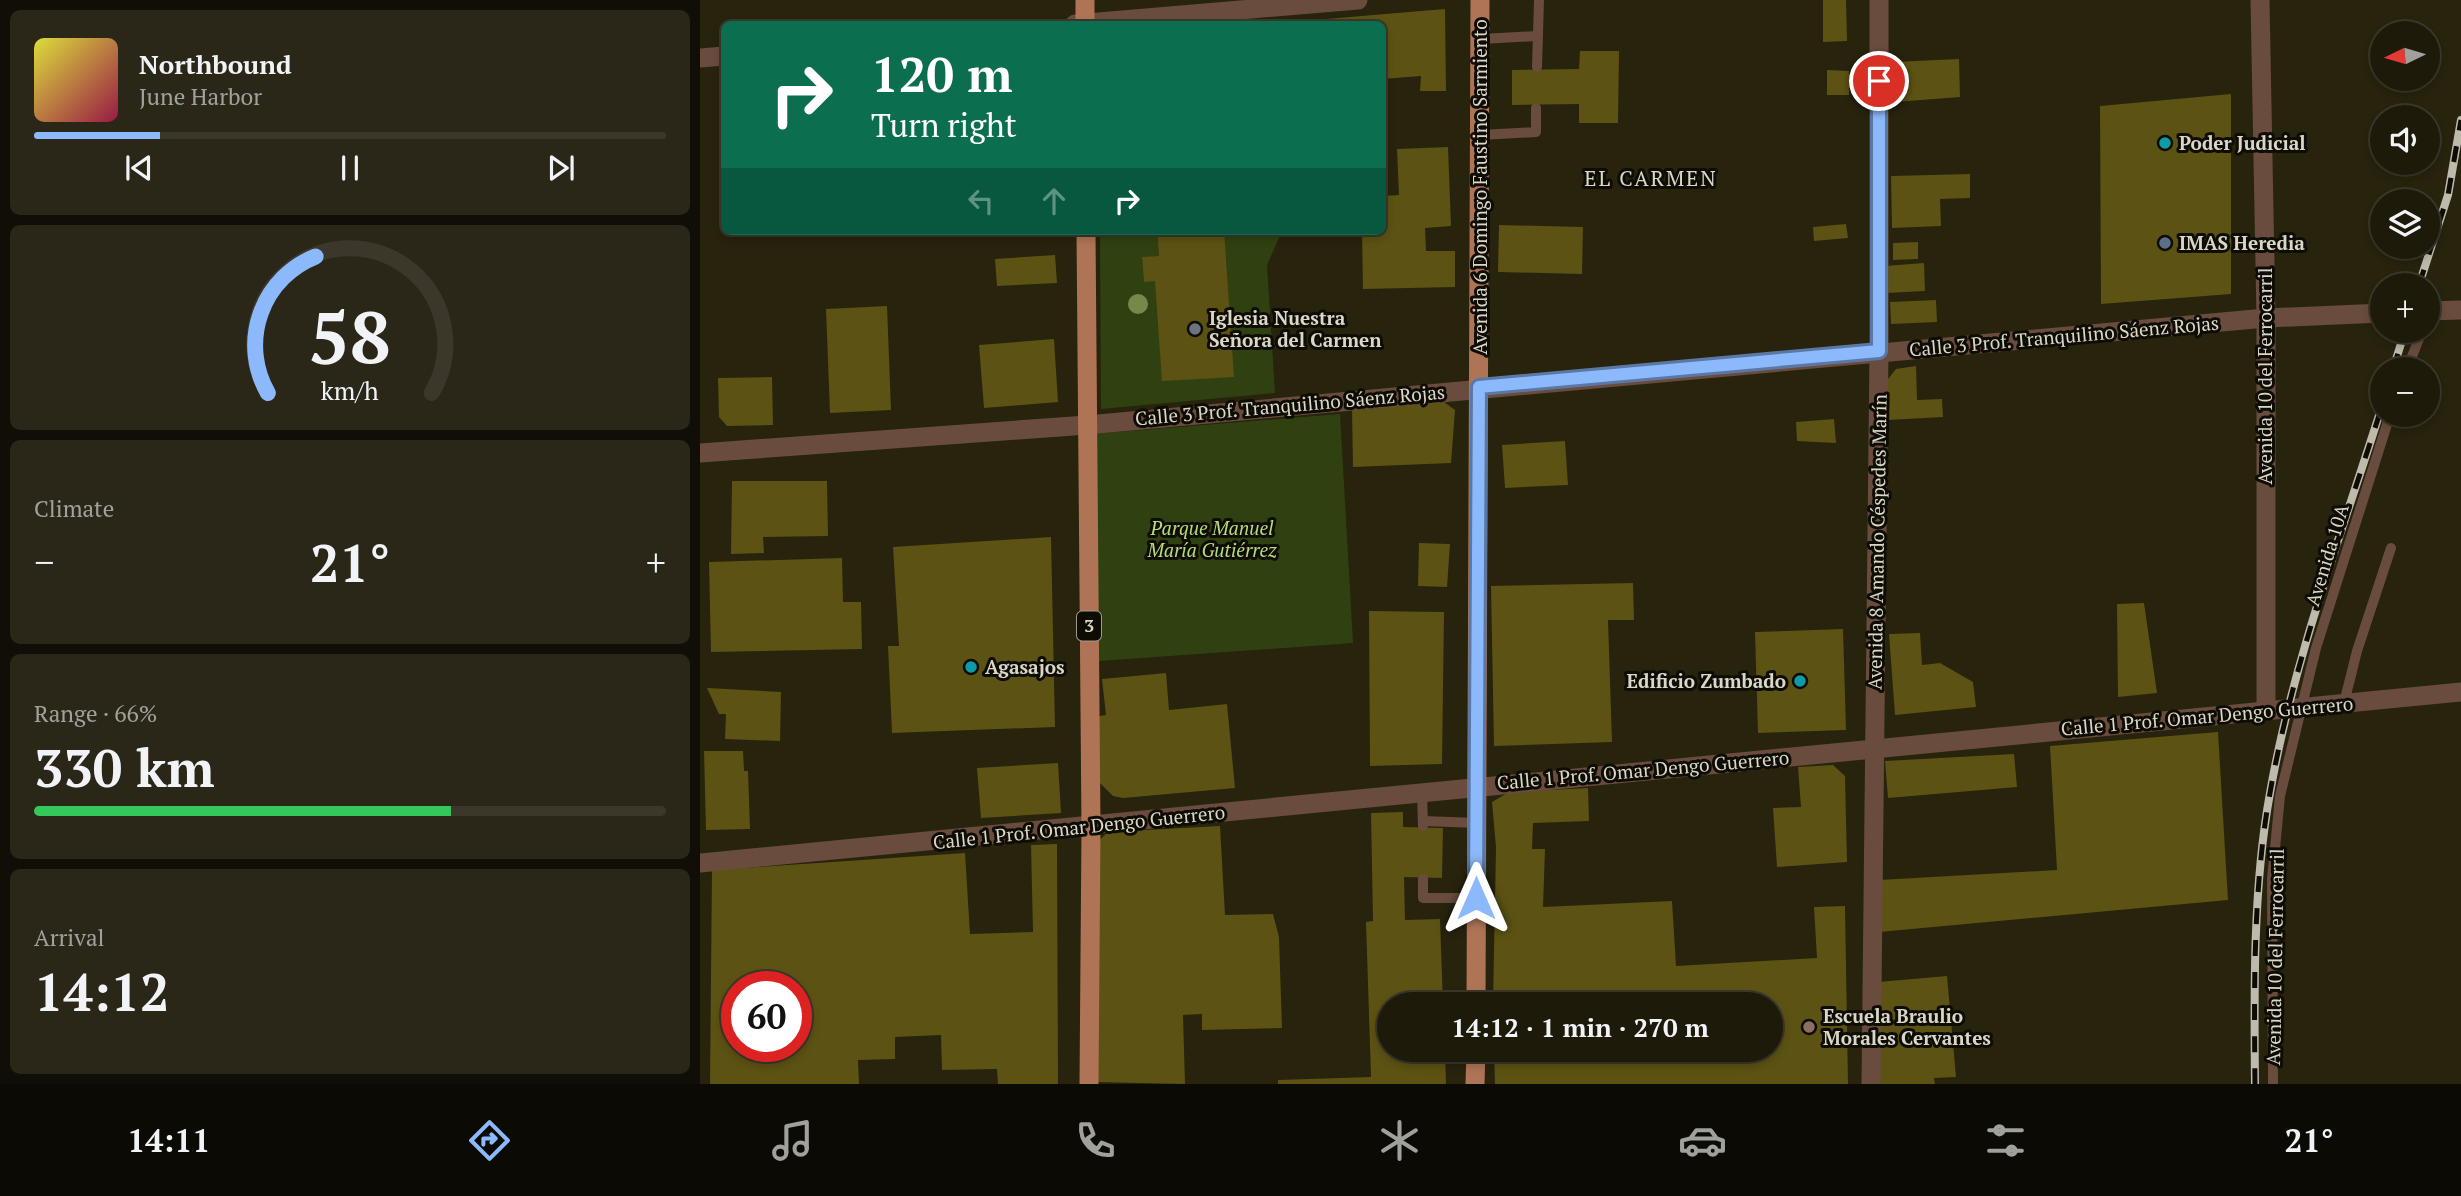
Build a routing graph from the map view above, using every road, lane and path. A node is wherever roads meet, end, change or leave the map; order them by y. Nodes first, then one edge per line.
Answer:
1 (1084, 0) edge
2 (1358, 0) edge
3 (1480, 0) edge
4 (1539, 0) edge
5 (1879, 0) edge
6 (2260, 0) edge
7 (1085, 21) edge
8 (1119, 21) edge
9 (1537, 36) junction
10 (1480, 39) junction
11 (721, 55) edge
12 (700, 58) edge
13 (1537, 67) dead end
14 (1536, 108) dead end
15 (1480, 135) junction
16 (1086, 235) edge
17 (2461, 310) edge
18 (2440, 312) edge
19 (2370, 314) edge
20 (2266, 318) junction
21 (1879, 351) junction
22 (1479, 387) junction
23 (1087, 425) junction
24 (2386, 427) edge
25 (700, 453) edge
26 (2391, 548) dead end
27 (2461, 692) edge
28 (2344, 703) junction
29 (2301, 707) junction
30 (2266, 710) junction
31 (1875, 748) junction
32 (1477, 786) junction
33 (1422, 792) junction
34 (1477, 823) junction
35 (1091, 828) junction
36 (700, 863) edge
37 (1423, 879) dead end
38 (1476, 898) junction
39 (1476, 992) edge
40 (1476, 1062) edge
41 (1089, 1084) edge
42 (1475, 1084) edge
43 (1871, 1084) edge
44 (2273, 1084) edge

1 - 7 main road
2 - 8 street
3 - 10 main road, Avenida 6 Domingo Faustino Sarmiento
4 - 9 lane
5 - 21 street, Avenida 8 Amando Céspedes Marín
6 - 20 street, Avenida 10 del Ferrocarril
9 - 10 lane
9 - 13 lane
10 - 15 main road, Avenida 6 Domingo Faustino Sarmiento
11 - 12 street
14 - 15 lane
15 - 22 main road, Avenida 6 Domingo Faustino Sarmiento
16 - 23 main road, 3
17 - 18 street
19 - 20 street, Calle 3 Prof. Tranquilino Sáenz Rojas
20 - 21 street, Calle 3 Prof. Tranquilino Sáenz Rojas
20 - 30 street, Avenida 10 del Ferrocarril
21 - 22 street, Calle 3 Prof. Tranquilino Sáenz Rojas
21 - 31 street, Avenida 8 Amando Céspedes Marín
22 - 23 street, Calle 3 Prof. Tranquilino Sáenz Rojas
22 - 32 main road, Avenida 6 Domingo Faustino Sarmiento
23 - 25 street, Calle 3 Prof. Tranquilino Sáenz Rojas
23 - 35 main road, 3
24 - 29 lane, Avenida 10A
26 - 28 lane
27 - 28 street, Calle 1 Prof. Omar Dengo Guerrero
28 - 29 street, Calle 1 Prof. Omar Dengo Guerrero
29 - 30 street, Calle 1 Prof. Omar Dengo Guerrero
29 - 44 lane, Avenida 10 del Ferrocarril
30 - 31 street, Calle 1 Prof. Omar Dengo Guerrero
31 - 32 street, Calle 1 Prof. Omar Dengo Guerrero
31 - 43 street, Avenida 8 Amando Céspedes Marín
32 - 33 street, Calle 1 Prof. Omar Dengo Guerrero
32 - 34 main road, Avenida 6 Domingo Faustino Sarmiento
33 - 34 lane
33 - 35 street, Calle 1 Prof. Omar Dengo Guerrero
34 - 38 main road, Avenida 6 Domingo Faustino Sarmiento
35 - 36 street, Calle 1 Prof. Omar Dengo Guerrero
35 - 41 main road, 3
37 - 38 lane
38 - 39 main road, Avenida 6 Domingo Faustino Sarmiento
40 - 42 main road

